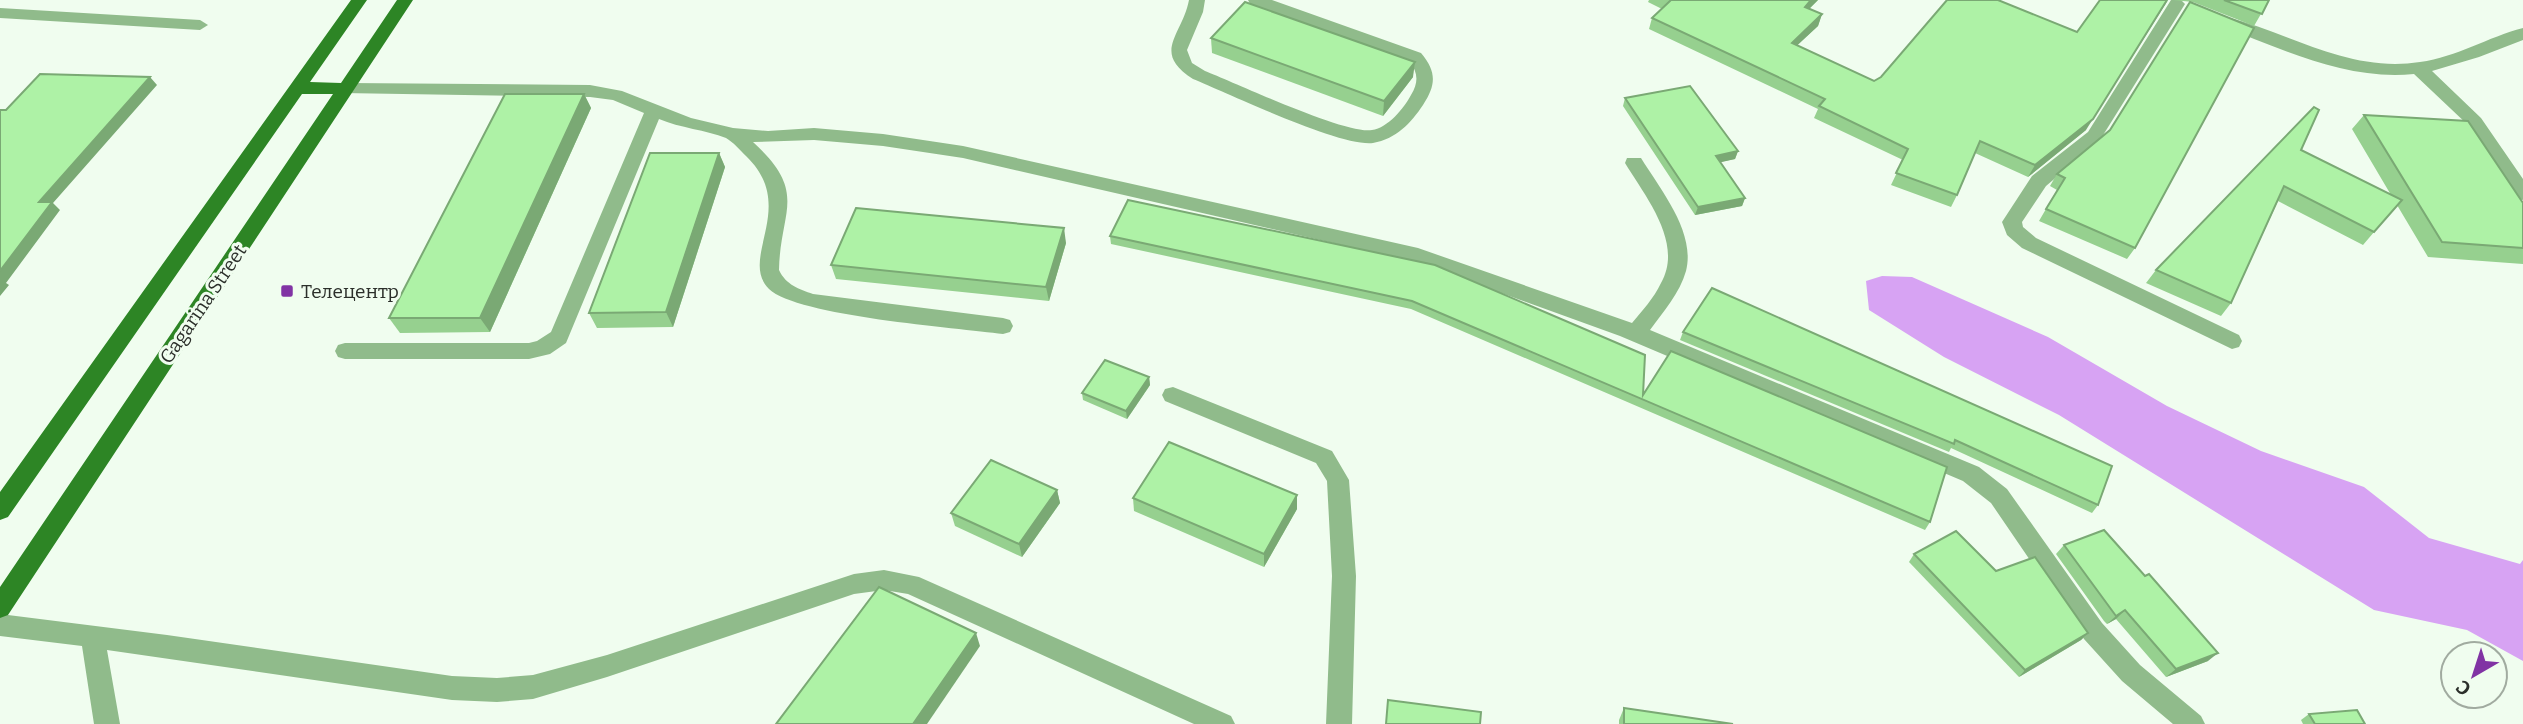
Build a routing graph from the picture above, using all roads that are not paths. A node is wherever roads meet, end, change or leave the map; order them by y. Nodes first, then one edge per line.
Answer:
1 (359, 0) edge
2 (405, 0) edge
3 (1197, 0) edge
4 (1256, 0) edge
5 (2178, 4) edge
6 (0, 13) edge
7 (2216, 18) edge
8 (200, 25) dead end
9 (2523, 33) edge
10 (2419, 69) junction
11 (298, 88) junction
12 (348, 89) junction
13 (654, 110) junction
14 (733, 134) junction
15 (1634, 163) dead end
16 (2523, 193) edge
17 (1003, 326) dead end
18 (1637, 332) junction
19 (2232, 341) dead end
20 (345, 351) dead end
21 (1173, 395) dead end
22 (0, 510) edge
23 (0, 607) edge
24 (0, 625) edge
25 (93, 637) junction
26 (107, 724) edge
27 (1222, 724) edge
28 (1339, 724) edge
29 (2192, 724) edge

1 - 11 main road
2 - 12 main road, Gagarina Street
3 - 4 street
5 - 19 street
6 - 8 street
7 - 10 street
9 - 10 street
10 - 16 street
11 - 12 main road
11 - 22 main road
12 - 13 street
12 - 23 main road, Gagarina Street
13 - 14 street
13 - 20 street
14 - 17 street
14 - 18 street
15 - 18 street
18 - 29 street
21 - 28 street
24 - 25 street
25 - 26 street
25 - 27 street

